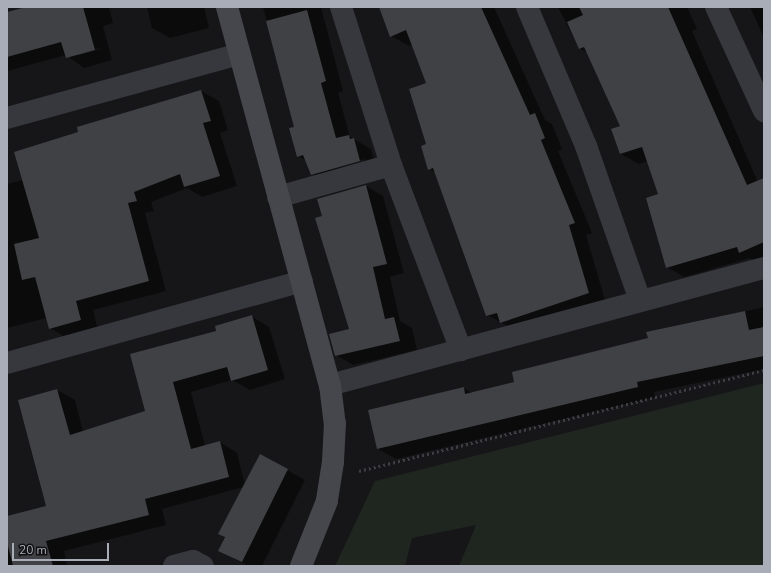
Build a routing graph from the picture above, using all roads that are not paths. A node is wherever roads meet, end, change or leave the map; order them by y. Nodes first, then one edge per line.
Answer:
1 (226, 7) edge
2 (341, 7) edge
3 (527, 7) edge
4 (716, 7) edge
5 (239, 54) junction
6 (764, 111) edge
7 (7, 118) edge
8 (391, 165) junction
9 (278, 196) junction
10 (764, 268) edge
11 (302, 281) junction
12 (640, 300) junction
13 (461, 350) junction
14 (7, 363) edge
15 (330, 385) junction
16 (174, 566) edge
17 (202, 566) edge
18 (301, 566) edge

1 - 5 street
2 - 8 street
3 - 12 street
4 - 6 street
5 - 7 street
5 - 9 street
8 - 9 street
8 - 13 street
9 - 11 street
10 - 12 street
11 - 14 street
11 - 15 street
12 - 13 street
13 - 15 street
15 - 18 street
16 - 17 street

